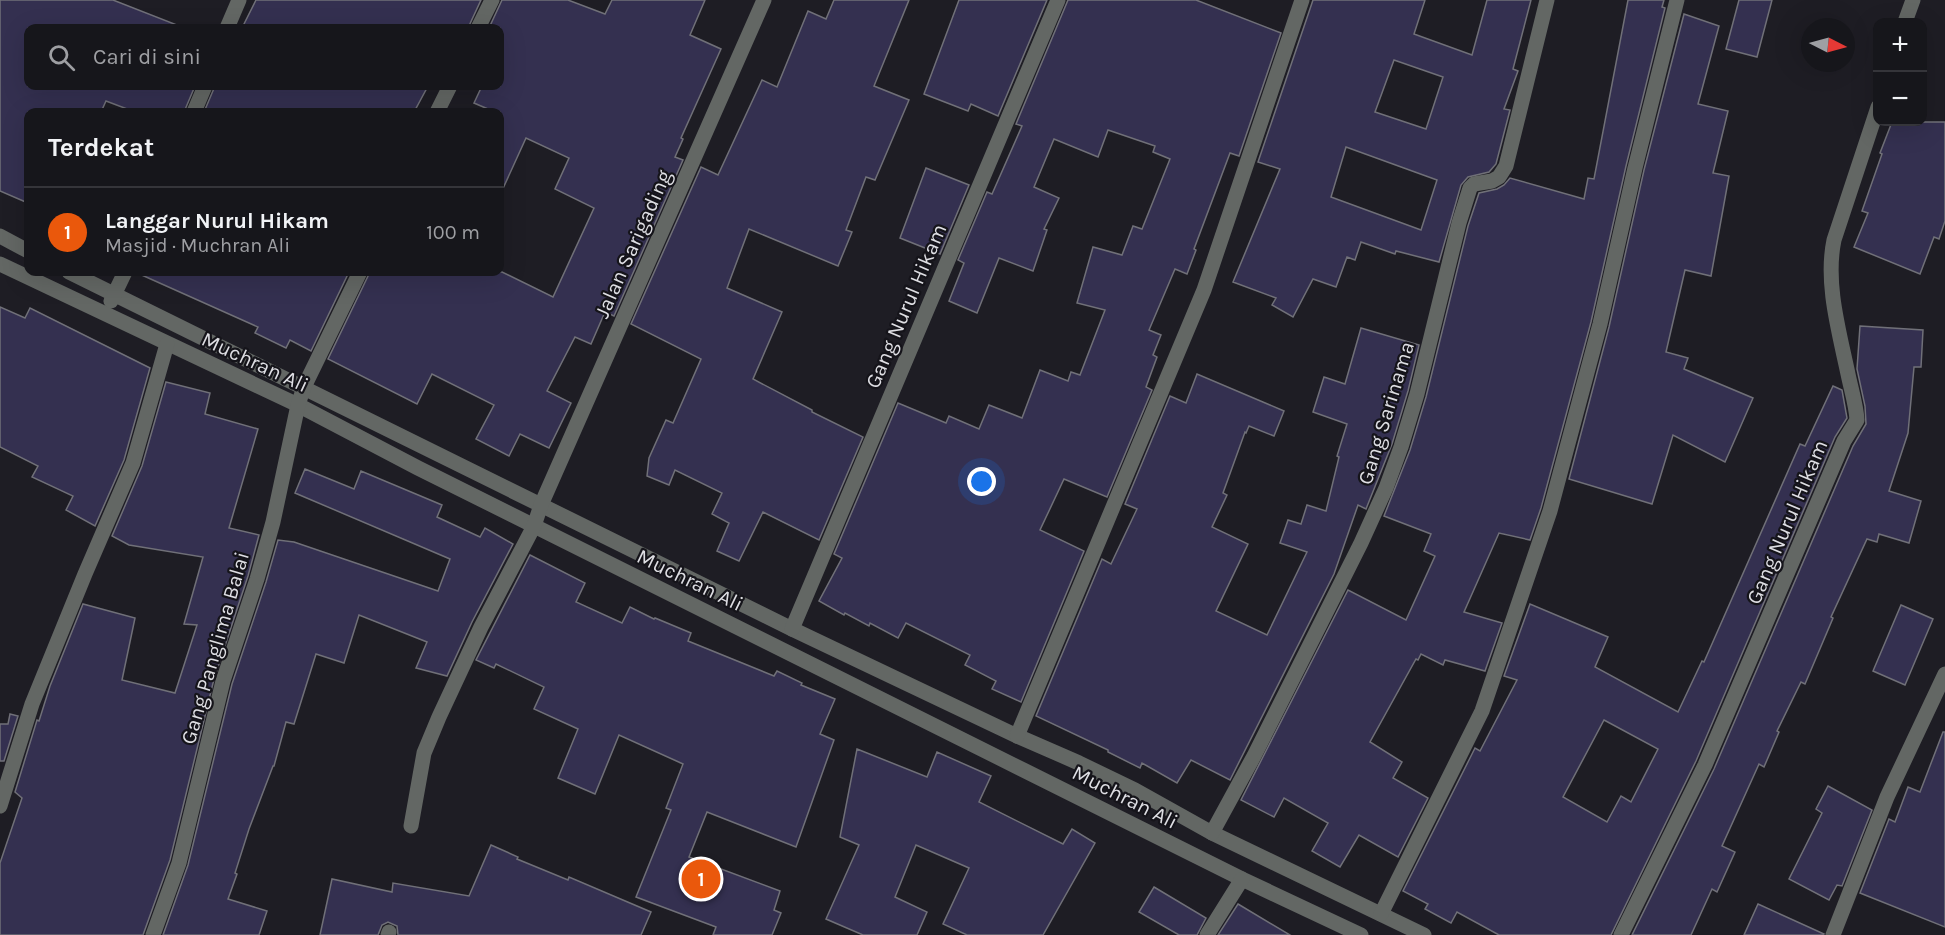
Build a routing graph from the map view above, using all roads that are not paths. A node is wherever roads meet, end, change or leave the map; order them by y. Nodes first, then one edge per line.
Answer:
1 (239, 0) edge
2 (492, 0) edge
3 (764, 0) edge
4 (1058, 0) edge
5 (1302, 0) edge
6 (1547, 0) edge
7 (1677, 0) edge
8 (1913, 0) edge
9 (1906, 18) edge
10 (229, 24) edge
11 (480, 24) edge
12 (203, 90) edge
13 (448, 90) edge
14 (196, 108) edge
15 (439, 108) edge
16 (1873, 122) edge
17 (0, 236) edge
18 (24, 249) edge
19 (0, 264) edge
20 (24, 275) edge
21 (26, 276) edge
22 (77, 276) edge
23 (123, 276) edge
24 (358, 276) edge
25 (115, 295) junction
26 (104, 312) junction
27 (167, 344) junction
28 (304, 387) junction
29 (298, 405) junction
30 (428, 448) junction
31 (418, 468) junction
32 (541, 505) junction
33 (534, 526) junction
34 (792, 629) junction
35 (1945, 674) edge
36 (1017, 736) junction
37 (0, 806) edge
38 (411, 826) dead end
39 (1212, 833) junction
40 (1305, 878) junction
41 (1242, 879) junction
42 (1292, 902) junction
43 (1381, 914) junction
44 (153, 935) edge
45 (1208, 935) edge
46 (1361, 935) edge
47 (1424, 935) edge
48 (1621, 935) edge
49 (1833, 935) edge

1 - 10 street
2 - 11 street
3 - 32 street, Jalan Sarigading
4 - 34 street, Gang Nurul Hikam
5 - 36 street
6 - 39 street, Gang Sarinama
7 - 43 street
8 - 9 street
12 - 14 street
13 - 15 street
16 - 48 street, Gang Nurul Hikam
17 - 18 street
19 - 20 street, Muchran Ali
21 - 26 street, Muchran Ali
22 - 25 street, Muchran Ali
23 - 25 street
24 - 28 street, Gang Panglima Balai
25 - 26 street
25 - 28 street, Muchran Ali
26 - 27 street, Muchran Ali
27 - 29 street, Muchran Ali
27 - 37 street
28 - 29 street, Gang Panglima Balai
28 - 30 street, Muchran Ali
29 - 31 street, Muchran Ali
29 - 44 street, Gang Panglima Balai
30 - 31 street
30 - 32 street, Muchran Ali
31 - 33 street, Muchran Ali
32 - 33 street, Jalan Sarigading
32 - 34 street, Muchran Ali
33 - 38 street, Jalan Sarigading
33 - 41 street, Muchran Ali
34 - 36 street, Muchran Ali
35 - 49 street
36 - 39 street, Muchran Ali
39 - 40 street, Muchran Ali
40 - 42 street
40 - 43 street, Muchran Ali
41 - 42 street, Muchran Ali
41 - 45 street
42 - 46 street, Muchran Ali
43 - 47 street, Muchran Ali

